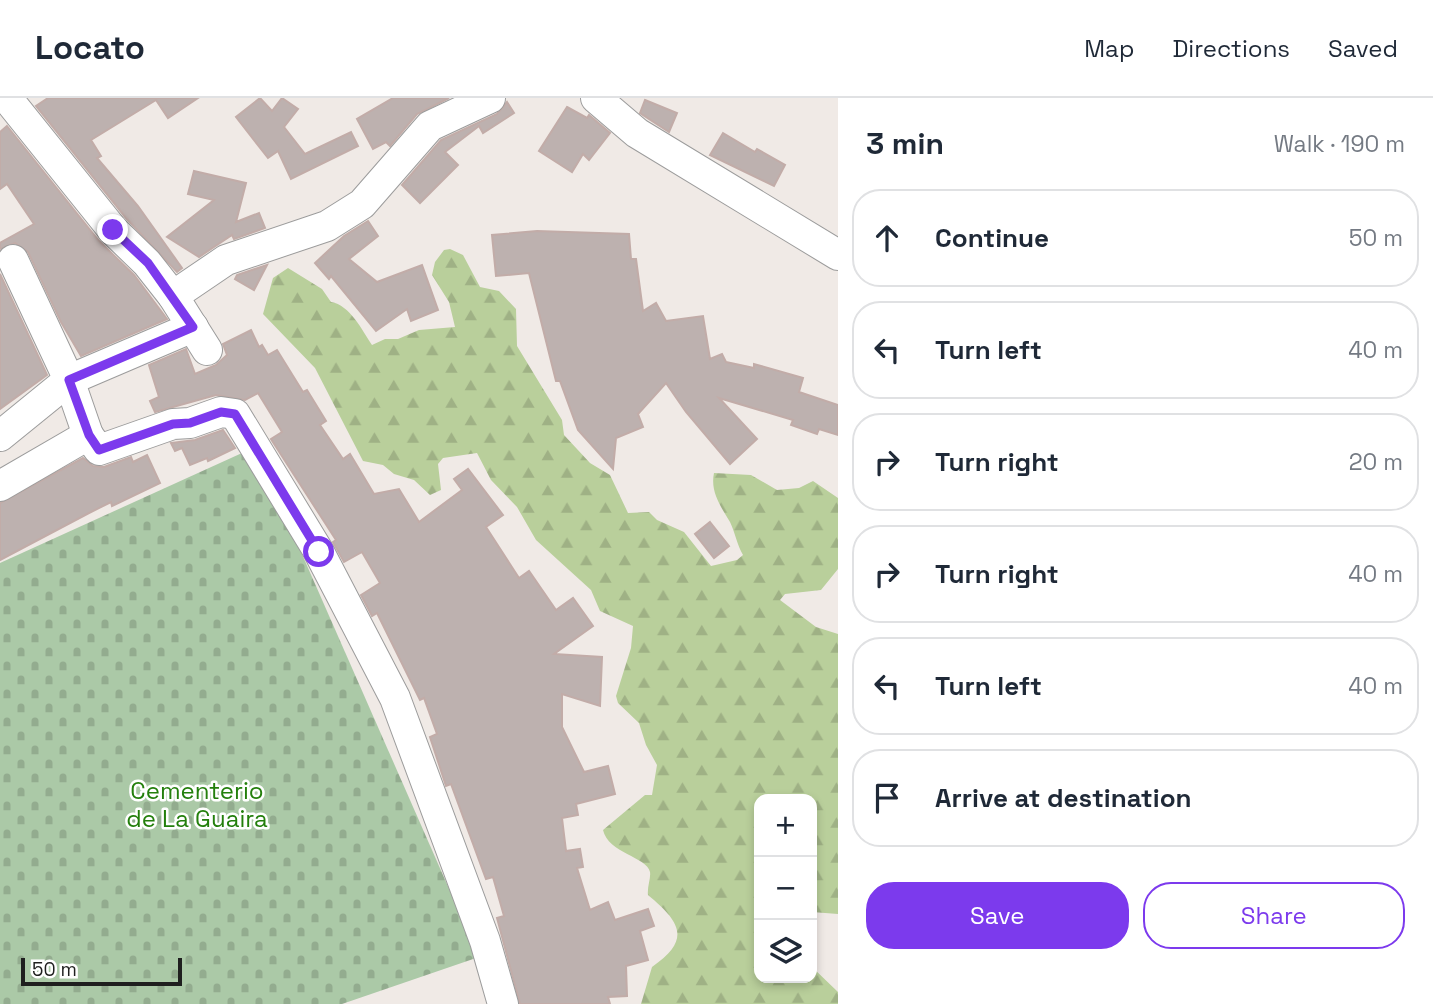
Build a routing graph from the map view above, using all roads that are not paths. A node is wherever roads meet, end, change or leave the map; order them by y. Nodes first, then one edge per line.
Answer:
1 (7, 98) edge
2 (490, 98) edge
3 (596, 98) edge
4 (838, 255) edge
5 (13, 260) dead end
6 (173, 296) junction
7 (69, 380) junction
8 (89, 435) junction
9 (0, 436) edge
10 (0, 486) edge
11 (503, 1004) edge

1 - 6 street
2 - 6 street
3 - 4 street
5 - 7 street
6 - 7 street
7 - 8 street
7 - 9 street
8 - 10 street
8 - 11 street

